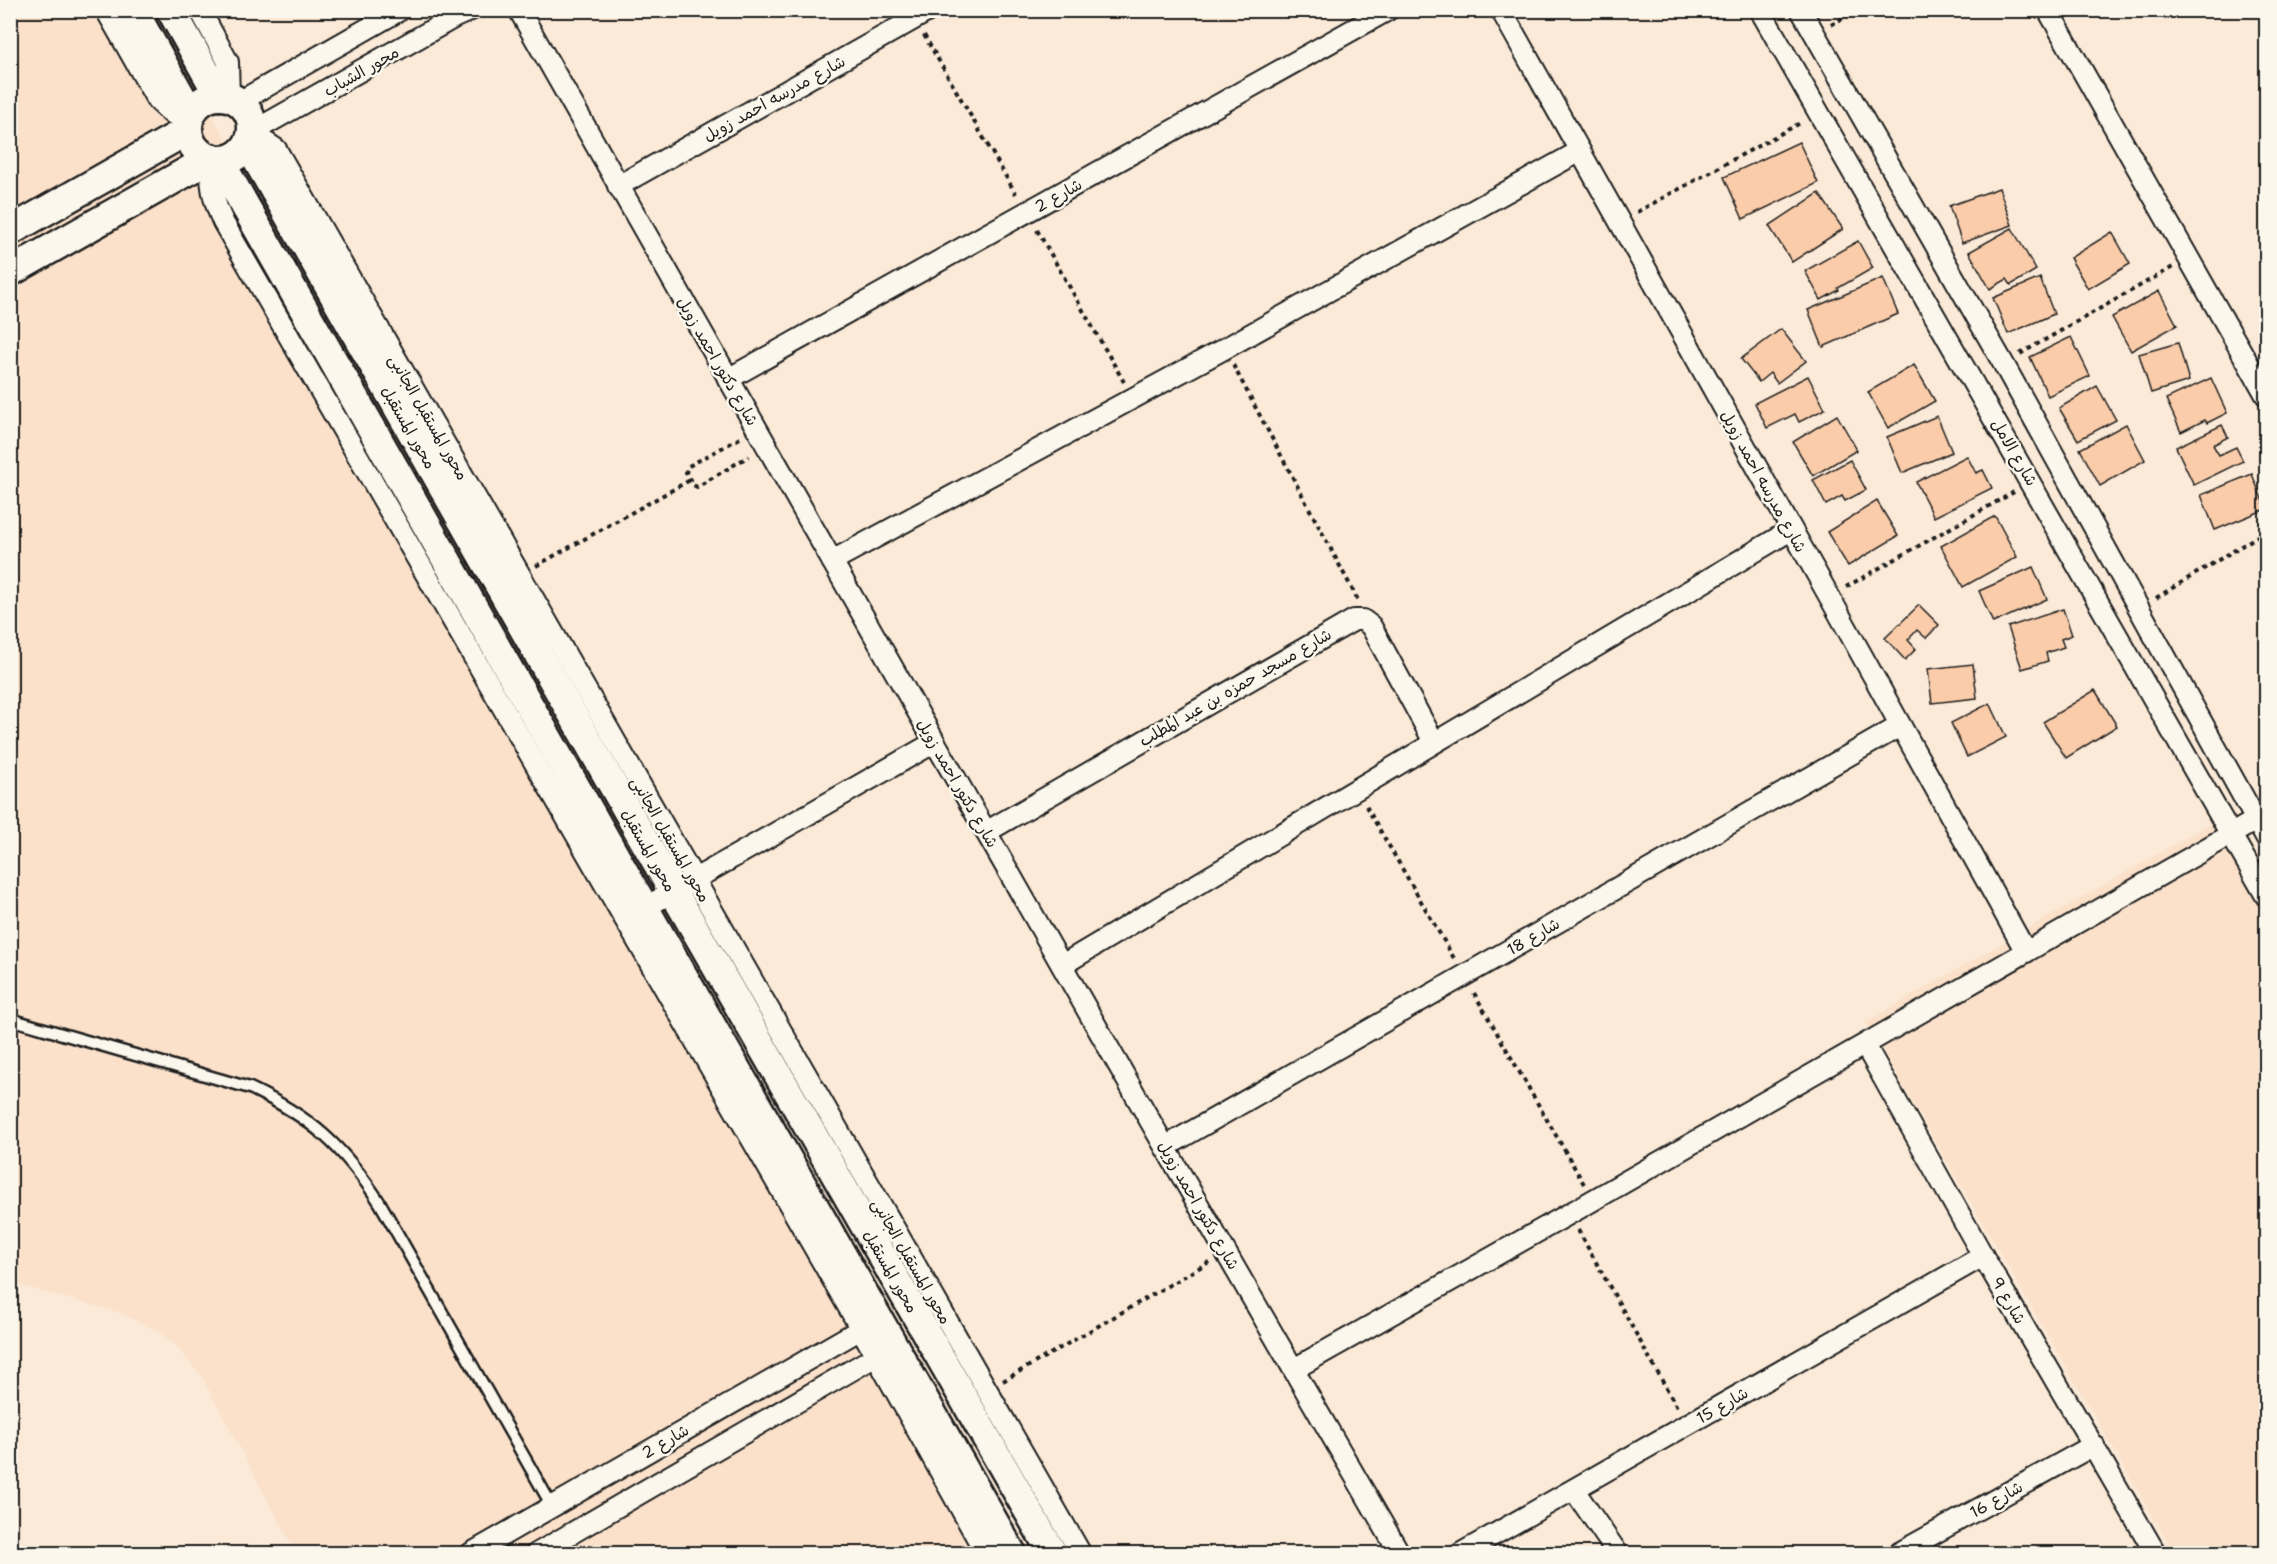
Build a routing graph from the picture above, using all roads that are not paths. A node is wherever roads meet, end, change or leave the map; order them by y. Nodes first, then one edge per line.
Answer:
1 (106, 10) edge
2 (133, 10) edge
3 (171, 10) edge
4 (200, 10) edge
5 (400, 10) edge
6 (471, 10) edge
7 (519, 10) edge
8 (930, 10) edge
9 (1388, 10) edge
10 (1501, 10) edge
11 (1760, 10) edge
12 (1801, 10) edge
13 (2048, 10) edge
14 (229, 98) junction
15 (189, 122) junction
16 (250, 138) junction
17 (1580, 151) junction
18 (214, 159) junction
19 (618, 186) junction
20 (10, 231) edge
21 (10, 272) edge
22 (728, 379) junction
23 (2266, 395) edge
24 (1791, 530) junction
25 (832, 561) junction
26 (1900, 726) junction
27 (935, 742) junction
28 (1434, 742) junction
29 (2256, 820) junction
30 (986, 832) junction
31 (2232, 834) junction
32 (2266, 838) edge
33 (683, 885) junction
34 (2266, 896) edge
35 (645, 907) junction
36 (2026, 952) junction
37 (1062, 965) junction
38 (10, 1019) edge
39 (1865, 1045) junction
40 (1166, 1147) junction
41 (1983, 1256) junction
42 (861, 1329) junction
43 (876, 1356) junction
44 (1294, 1369) junction
45 (2094, 1445) junction
46 (1574, 1490) junction
47 (552, 1506) junction
48 (568, 1535) junction
49 (470, 1554) edge
50 (536, 1554) edge
51 (986, 1554) edge
52 (1012, 1554) edge
53 (1053, 1554) edge
54 (1081, 1554) edge
55 (1400, 1554) edge
56 (1460, 1554) edge
57 (1618, 1554) edge
58 (1897, 1554) edge
59 (2156, 1554) edge

1 - 15 street
2 - 15 street
3 - 14 street
4 - 14 street
5 - 14 street, محور الشباب
6 - 16 street, محور الشباب
7 - 19 street, شارع دكتور احمد زويل
8 - 19 street, شارع مدرسه احمد زويل
9 - 22 street, شارع 2
10 - 17 street, شارع مدرسه احمد زويل
11 - 31 street, شارع الامل
12 - 29 street, شارع الامل
13 - 23 street
14 - 15 street
14 - 16 street
15 - 18 street
15 - 20 street
16 - 18 street
16 - 33 street, محور المستقبل
16 - 33 street, محور المستقبل الجانبى
17 - 24 street, شارع مدرسه احمد زويل
17 - 25 street
18 - 21 street
18 - 35 street, محور المستقبل
18 - 42 street
19 - 22 street, شارع دكتور احمد زويل
22 - 25 street, شارع دكتور احمد زويل
24 - 26 street, شارع مدرسه احمد زويل
24 - 28 street
25 - 27 street, شارع دكتور احمد زويل
26 - 36 street, شارع مدرسه احمد زويل
26 - 40 street, شارع 18
27 - 30 street, شارع دكتور احمد زويل
27 - 33 street
28 - 30 street, شارع مسجد حمزه بن عبد المطلب
28 - 37 street
29 - 31 street
29 - 32 street, شارع الامل
30 - 37 street, شارع دكتور احمد زويل
31 - 34 street, شارع الامل
31 - 36 street
33 - 35 street
33 - 53 street, محور المستقبل
33 - 54 street, محور المستقبل الجانبى
35 - 52 street, محور المستقبل
36 - 39 street
37 - 40 street, شارع دكتور احمد زويل
38 - 47 lane
39 - 41 street, شارع 9
39 - 44 street
40 - 44 street, شارع دكتور احمد زويل
41 - 45 street, شارع 9
41 - 46 street, شارع 15
42 - 43 street
42 - 47 street, شارع 2
43 - 48 street, شارع 2
43 - 51 street
44 - 55 street, شارع دكتور احمد زويل
45 - 58 street, شارع 16
45 - 59 street, شارع 9
46 - 56 street, شارع 15
46 - 57 street
47 - 48 street
47 - 49 street, شارع 2
48 - 50 street, شارع 2

